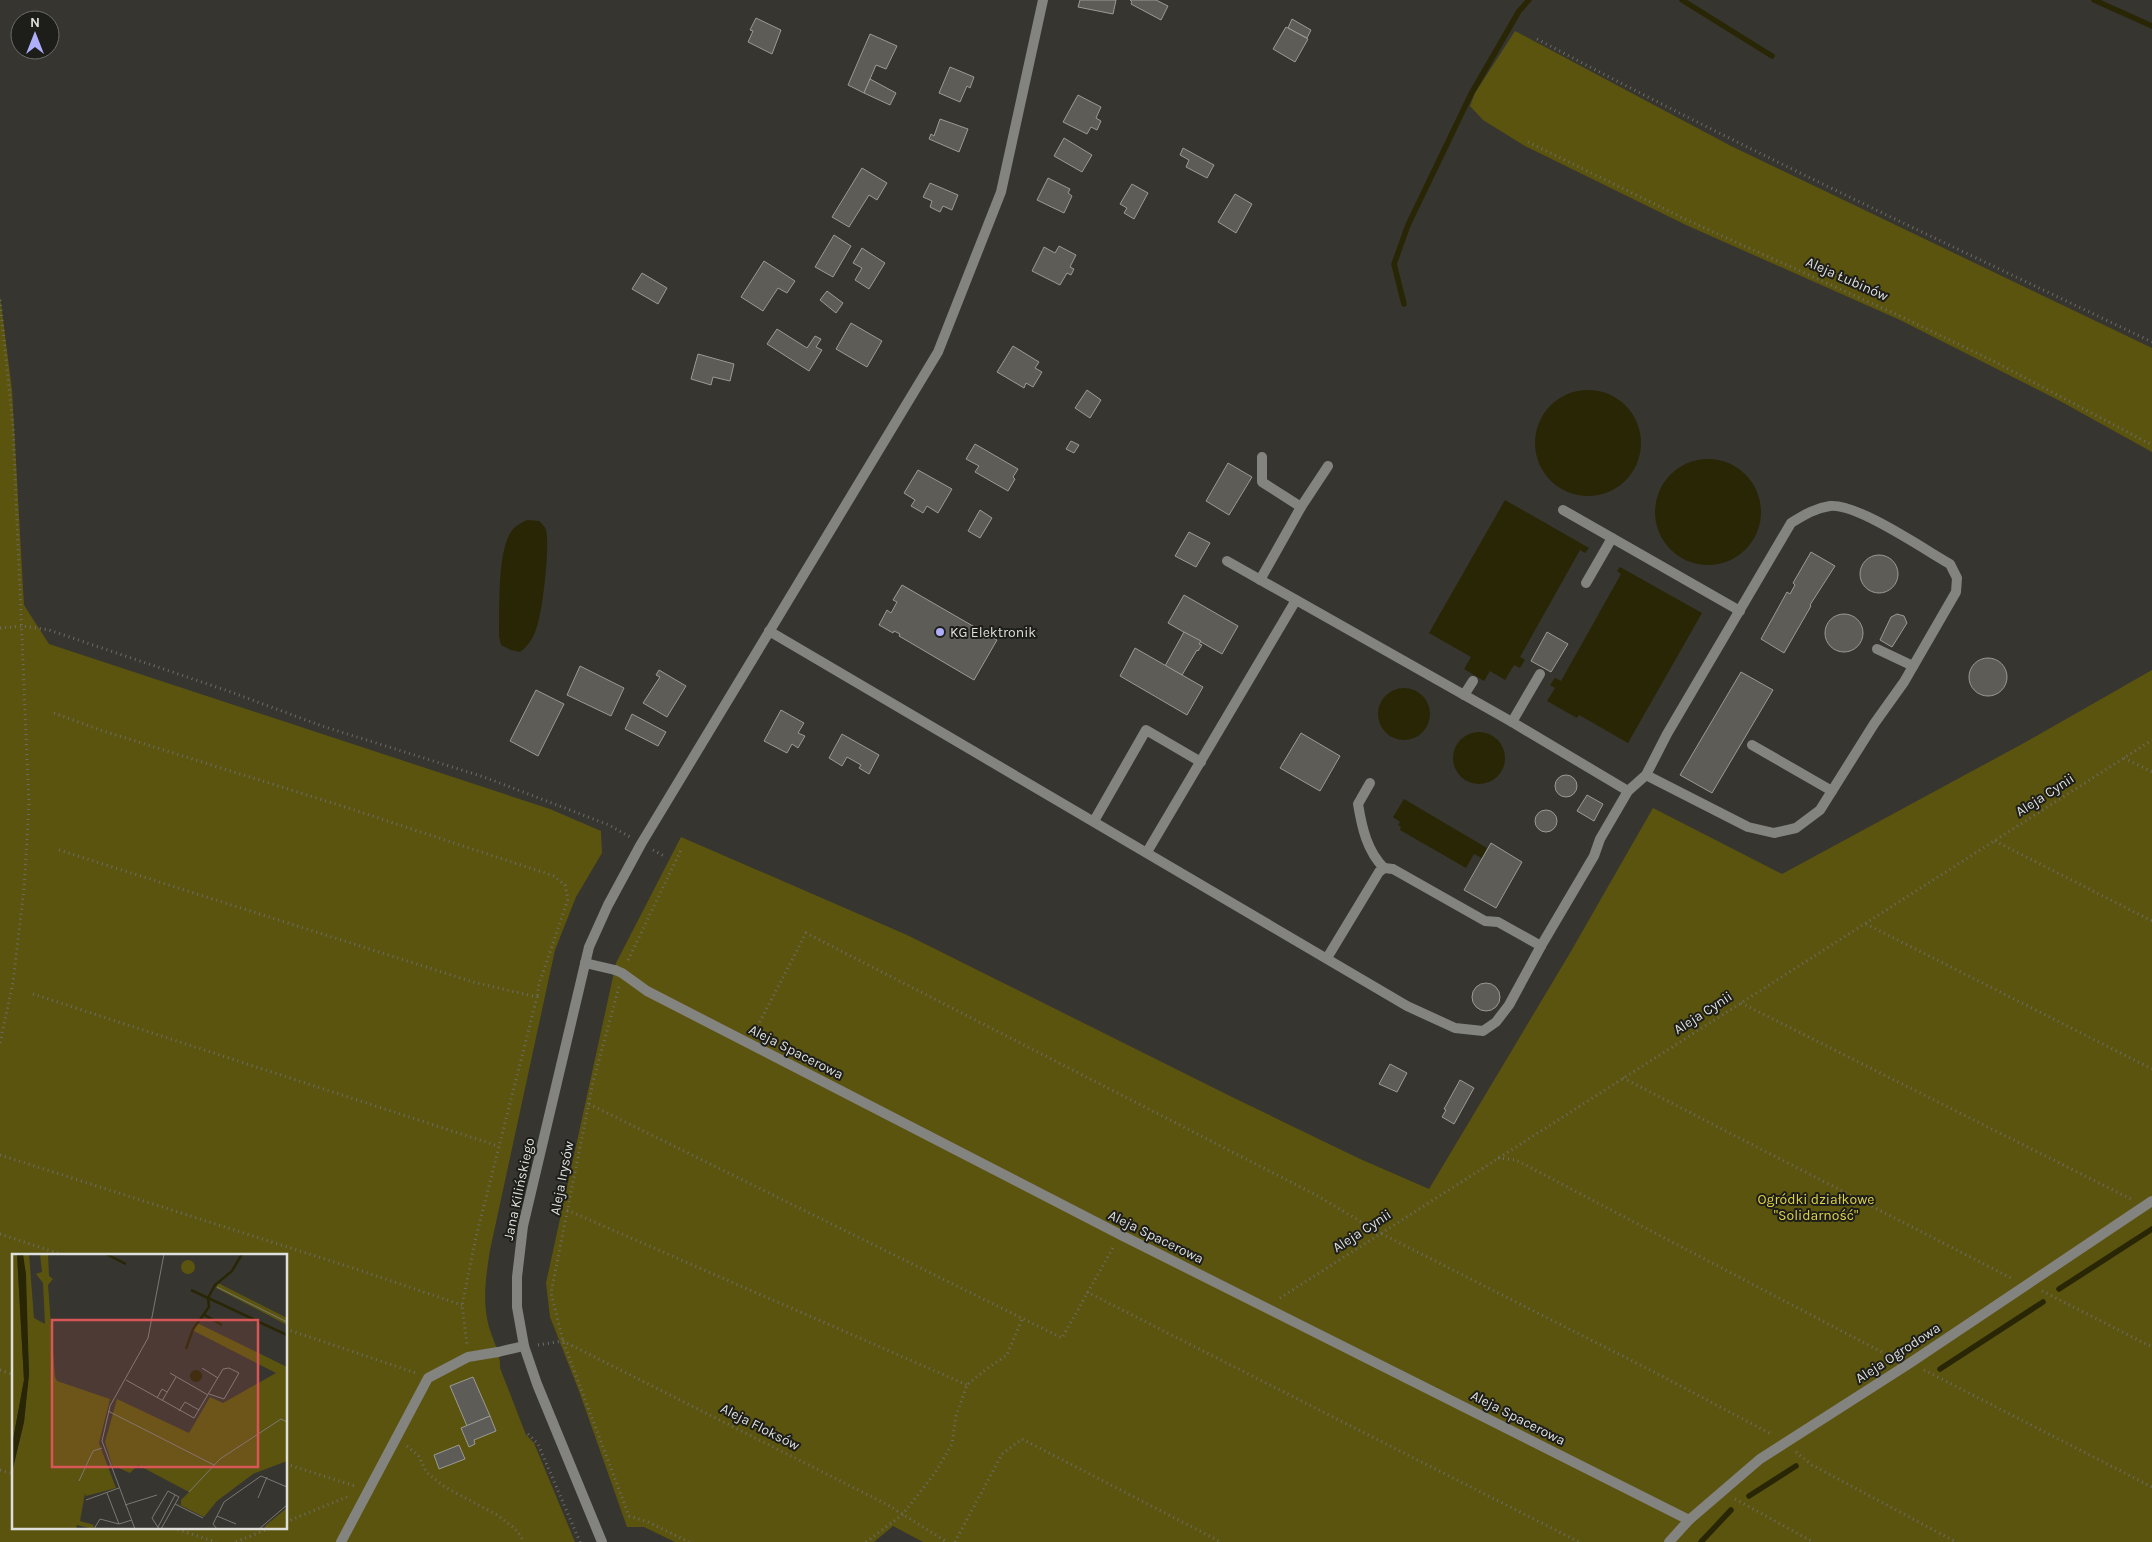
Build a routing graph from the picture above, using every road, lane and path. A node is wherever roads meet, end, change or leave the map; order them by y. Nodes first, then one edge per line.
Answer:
1 (1044, 0) edge
2 (1537, 39) dead end
3 (1528, 142) dead end
4 (0, 300) edge
5 (2152, 342) edge
6 (2152, 445) edge
7 (1262, 457) dead end
8 (1328, 466) dead end
9 (1301, 508) junction
10 (1563, 510) dead end
11 (1612, 538) junction
12 (1227, 561) dead end
13 (1260, 580) junction
14 (1586, 583) dead end
15 (1296, 600) junction
16 (1740, 611) junction
17 (23, 626) junction
18 (0, 628) edge
19 (769, 630) junction
20 (1877, 648) dead end
21 (1913, 666) junction
22 (1540, 674) dead end
23 (1473, 681) dead end
24 (1464, 695) junction
25 (54, 713) dead end
26 (1512, 722) junction
27 (2152, 740) edge
28 (1752, 745) dead end
29 (2124, 758) junction
30 (1201, 762) junction
31 (2152, 772) edge
32 (1646, 775) junction
33 (1370, 783) dead end
34 (1832, 790) junction
35 (1628, 792) junction
36 (1094, 821) junction
37 (1995, 840) junction
38 (641, 844) junction
39 (682, 848) dead end
40 (59, 850) dead end
41 (1147, 852) junction
42 (1384, 868) junction
43 (2152, 921) edge
44 (1865, 923) junction
45 (1541, 946) junction
46 (1327, 958) junction
47 (585, 963) junction
48 (619, 971) junction
49 (33, 994) dead end
50 (537, 997) junction
51 (1741, 1002) junction
52 (0, 1042) edge
53 (750, 1043) junction
54 (2152, 1069) edge
55 (1623, 1078) junction
56 (589, 1104) junction
57 (498, 1146) junction
58 (0, 1155) edge
59 (1497, 1158) junction
60 (2148, 1204) edge
61 (567, 1210) junction
62 (1380, 1233) junction
63 (0, 1234) edge
64 (1121, 1235) junction
65 (60, 1254) edge
66 (2027, 1284) junction
67 (1087, 1292) junction
68 (462, 1305) junction
69 (1267, 1307) junction
70 (1022, 1319) junction
71 (288, 1330) edge
72 (563, 1341) junction
73 (524, 1346) junction
74 (2152, 1347) edge
75 (468, 1357) junction
76 (1910, 1363) junction
77 (0, 1370) edge
78 (12, 1374) edge
79 (428, 1378) junction
80 (967, 1385) junction
81 (528, 1434) dead end
82 (396, 1438) junction
83 (1784, 1443) junction
84 (288, 1465) edge
85 (2152, 1487) edge
86 (367, 1490) junction
87 (1722, 1491) junction
88 (902, 1515) junction
89 (1689, 1520) junction
90 (288, 1521) edge
91 (180, 1530) edge
92 (265, 1530) edge
93 (216, 1542) edge
94 (236, 1542) edge
95 (341, 1542) edge
96 (523, 1542) edge
97 (580, 1542) edge
98 (602, 1542) edge
99 (689, 1542) edge
100 (866, 1542) edge
101 (947, 1542) edge
102 (955, 1542) edge
103 (1221, 1542) edge
104 (1579, 1542) edge
105 (1669, 1542) edge
106 (1813, 1542) edge
107 (1956, 1542) edge

1 - 19 street, Jana Kilińskiego
2 - 5 path
3 - 6 path, Aleja Łubinów
4 - 17 path
7 - 9 street
8 - 9 street
9 - 13 street
10 - 11 street
11 - 14 street
11 - 16 street
12 - 13 street
13 - 15 street
15 - 24 street
15 - 30 street
16 - 21 street
16 - 32 street
17 - 18 path
17 - 38 path
17 - 52 path
19 - 36 street
19 - 38 street, Jana Kilińskiego
20 - 21 street
21 - 34 street
22 - 26 street
23 - 24 street
24 - 26 street
25 - 50 path
26 - 35 street
27 - 29 path, Aleja Cynii
28 - 34 street
29 - 31 path
29 - 37 path, Aleja Cynii
30 - 36 street
30 - 41 street
32 - 34 street
32 - 35 street
33 - 42 street
35 - 45 street
36 - 41 street
37 - 43 path
37 - 44 path, Aleja Cynii
38 - 47 street, Jana Kilińskiego
39 - 48 path, Aleja Irysów
40 - 50 path
41 - 46 street
42 - 45 street
42 - 46 street
44 - 51 path, Aleja Cynii
44 - 54 path
45 - 46 street
47 - 48 street
47 - 73 street, Jana Kilińskiego
48 - 53 street, Aleja Spacerowa
48 - 56 path, Aleja Irysów
49 - 57 path
50 - 57 path
51 - 55 path, Aleja Cynii
51 - 60 path
53 - 62 path
53 - 64 street, Aleja Spacerowa
55 - 59 path, Aleja Cynii
55 - 66 path
56 - 61 path, Aleja Irysów
56 - 70 path
57 - 68 path
58 - 68 path
59 - 62 path, Aleja Cynii
59 - 76 path
60 - 66 street, Aleja Ogrodowa
61 - 72 path, Aleja Irysów
61 - 80 path
62 - 69 path, Aleja Cynii
62 - 83 path
63 - 65 path
64 - 67 path
64 - 69 street, Aleja Spacerowa
66 - 74 path
66 - 76 street, Aleja Ogrodowa
67 - 70 path
67 - 104 path
68 - 75 path
69 - 89 street, Aleja Spacerowa
70 - 80 path
71 - 79 path
72 - 73 path, Aleja Floksów
72 - 88 path, Aleja Floksów
72 - 99 path, Aleja Irysów
73 - 75 street
73 - 98 street, Jana Kilińskiego
75 - 79 street
76 - 83 street, Aleja Ogrodowa
76 - 85 path
77 - 78 path
79 - 82 street
80 - 88 path
81 - 97 path
82 - 86 street
82 - 96 path
83 - 87 street, Aleja Ogrodowa
83 - 107 path
84 - 86 path
86 - 90 path
86 - 95 street
87 - 89 street, Aleja Ogrodowa
87 - 106 path
88 - 100 path
88 - 101 path, Aleja Floksów
89 - 105 street, Aleja Ogrodowa
91 - 93 path
92 - 94 path
102 - 103 path

